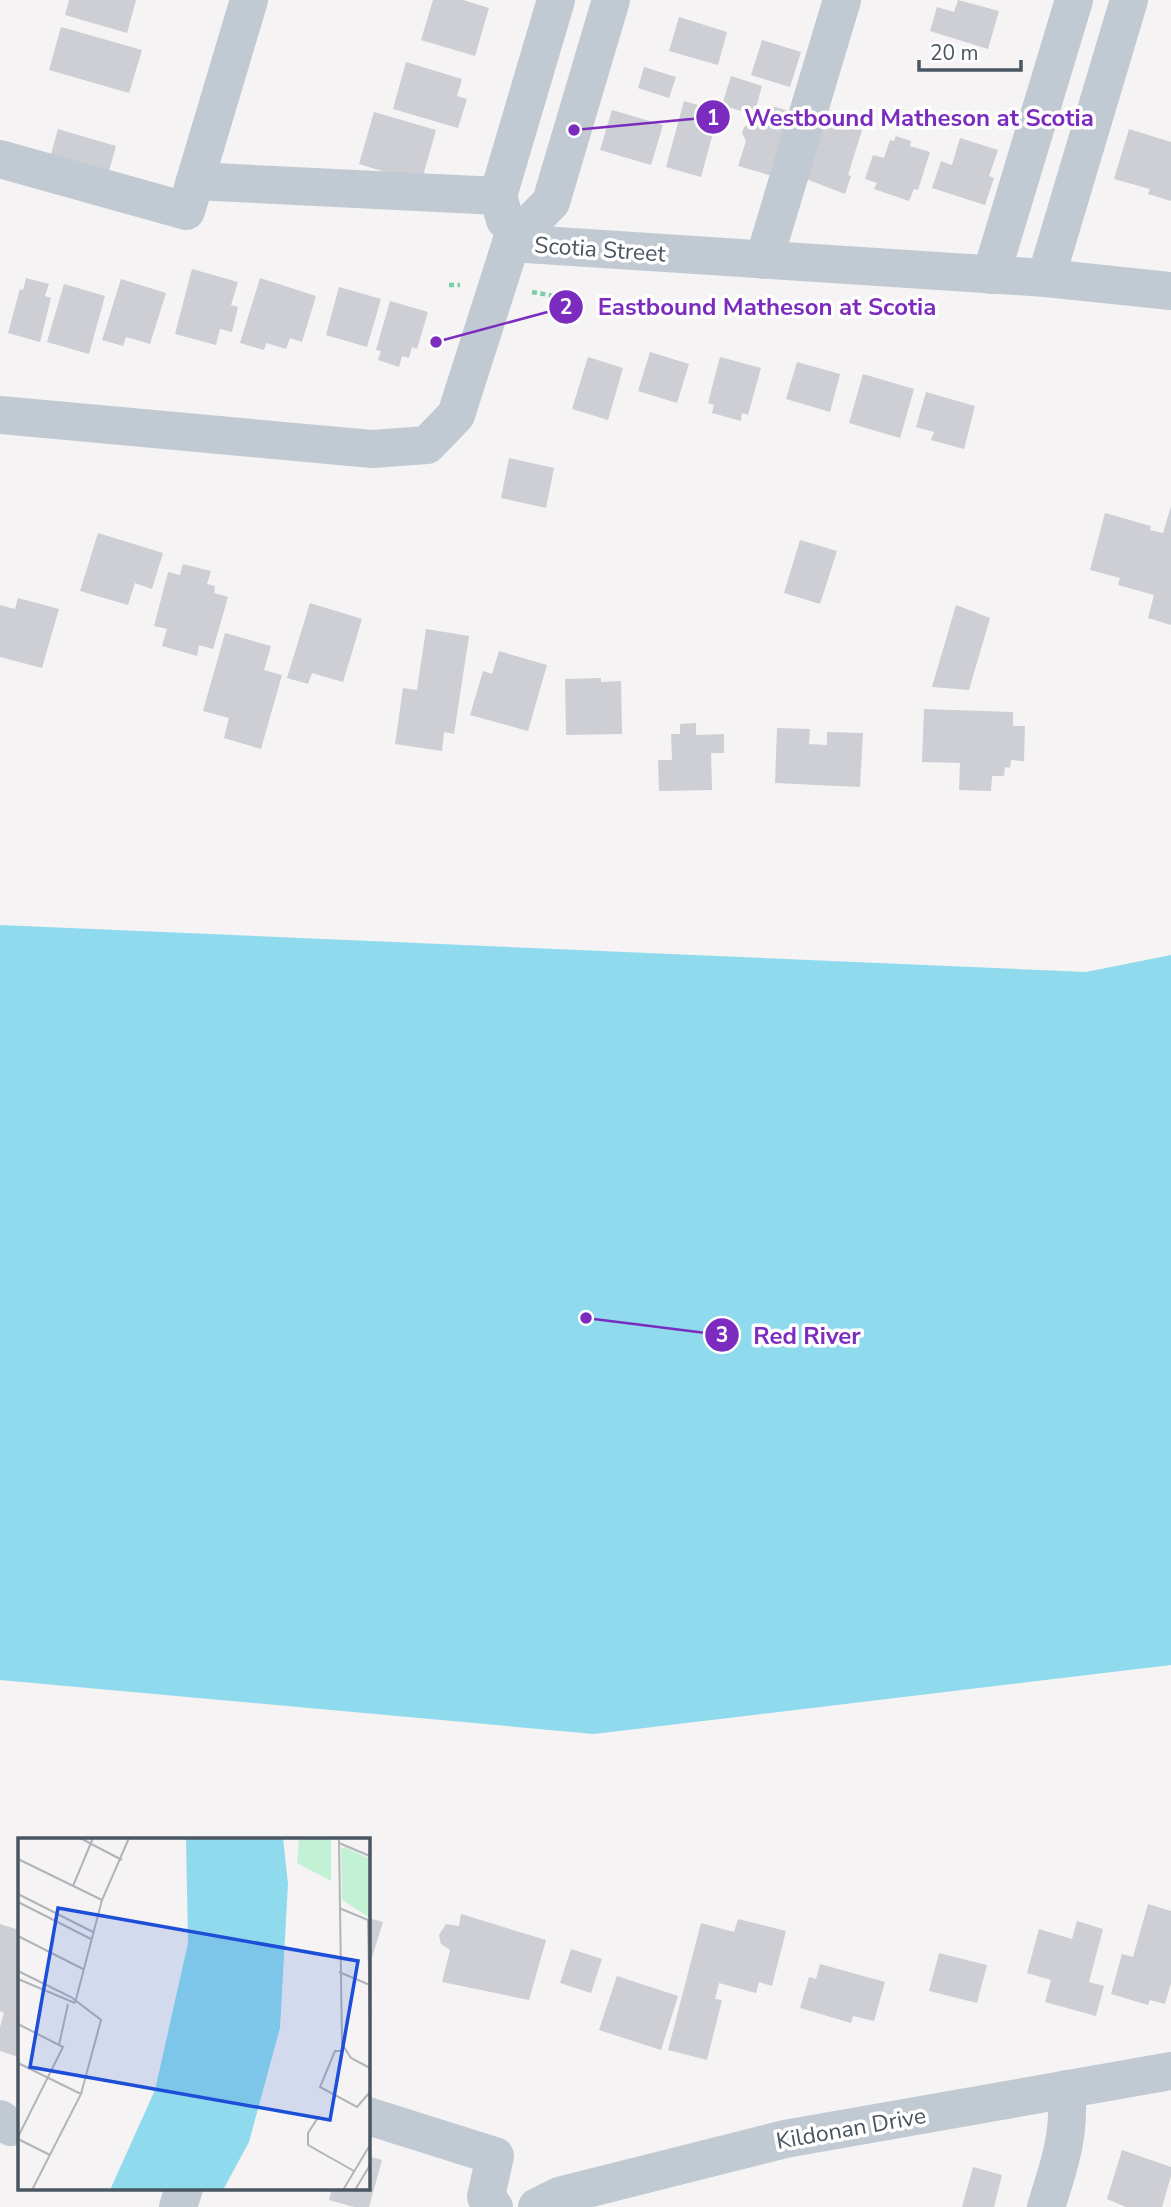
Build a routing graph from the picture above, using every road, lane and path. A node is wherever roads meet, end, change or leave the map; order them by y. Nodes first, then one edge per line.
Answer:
1 (249, 0) edge
2 (556, 0) edge
3 (611, 0) edge
4 (842, 0) edge
5 (1074, 0) edge
6 (1129, 0) edge
7 (0, 159) edge
8 (195, 181) junction
9 (498, 196) junction
10 (511, 243) junction
11 (764, 260) junction
12 (992, 275) junction
13 (1046, 278) junction
14 (1171, 290) edge
15 (0, 415) edge
16 (1171, 2071) edge
17 (1066, 2090) junction
18 (369, 2116) edge
19 (183, 2190) edge
20 (178, 2207) edge
21 (494, 2207) edge
22 (537, 2207) edge
23 (1046, 2207) edge

1 - 8 street
2 - 9 street
3 - 10 street
4 - 11 street
5 - 12 street
6 - 13 street
7 - 8 street
8 - 9 street
9 - 10 street
10 - 11 street, Scotia Street
10 - 15 street, Scotia Street
11 - 12 street, Scotia Street
12 - 13 street, Scotia Street
13 - 14 street, Scotia Street
16 - 17 street, Kildonan Drive
17 - 22 street, Kildonan Drive
17 - 23 street
18 - 21 street
19 - 20 street

